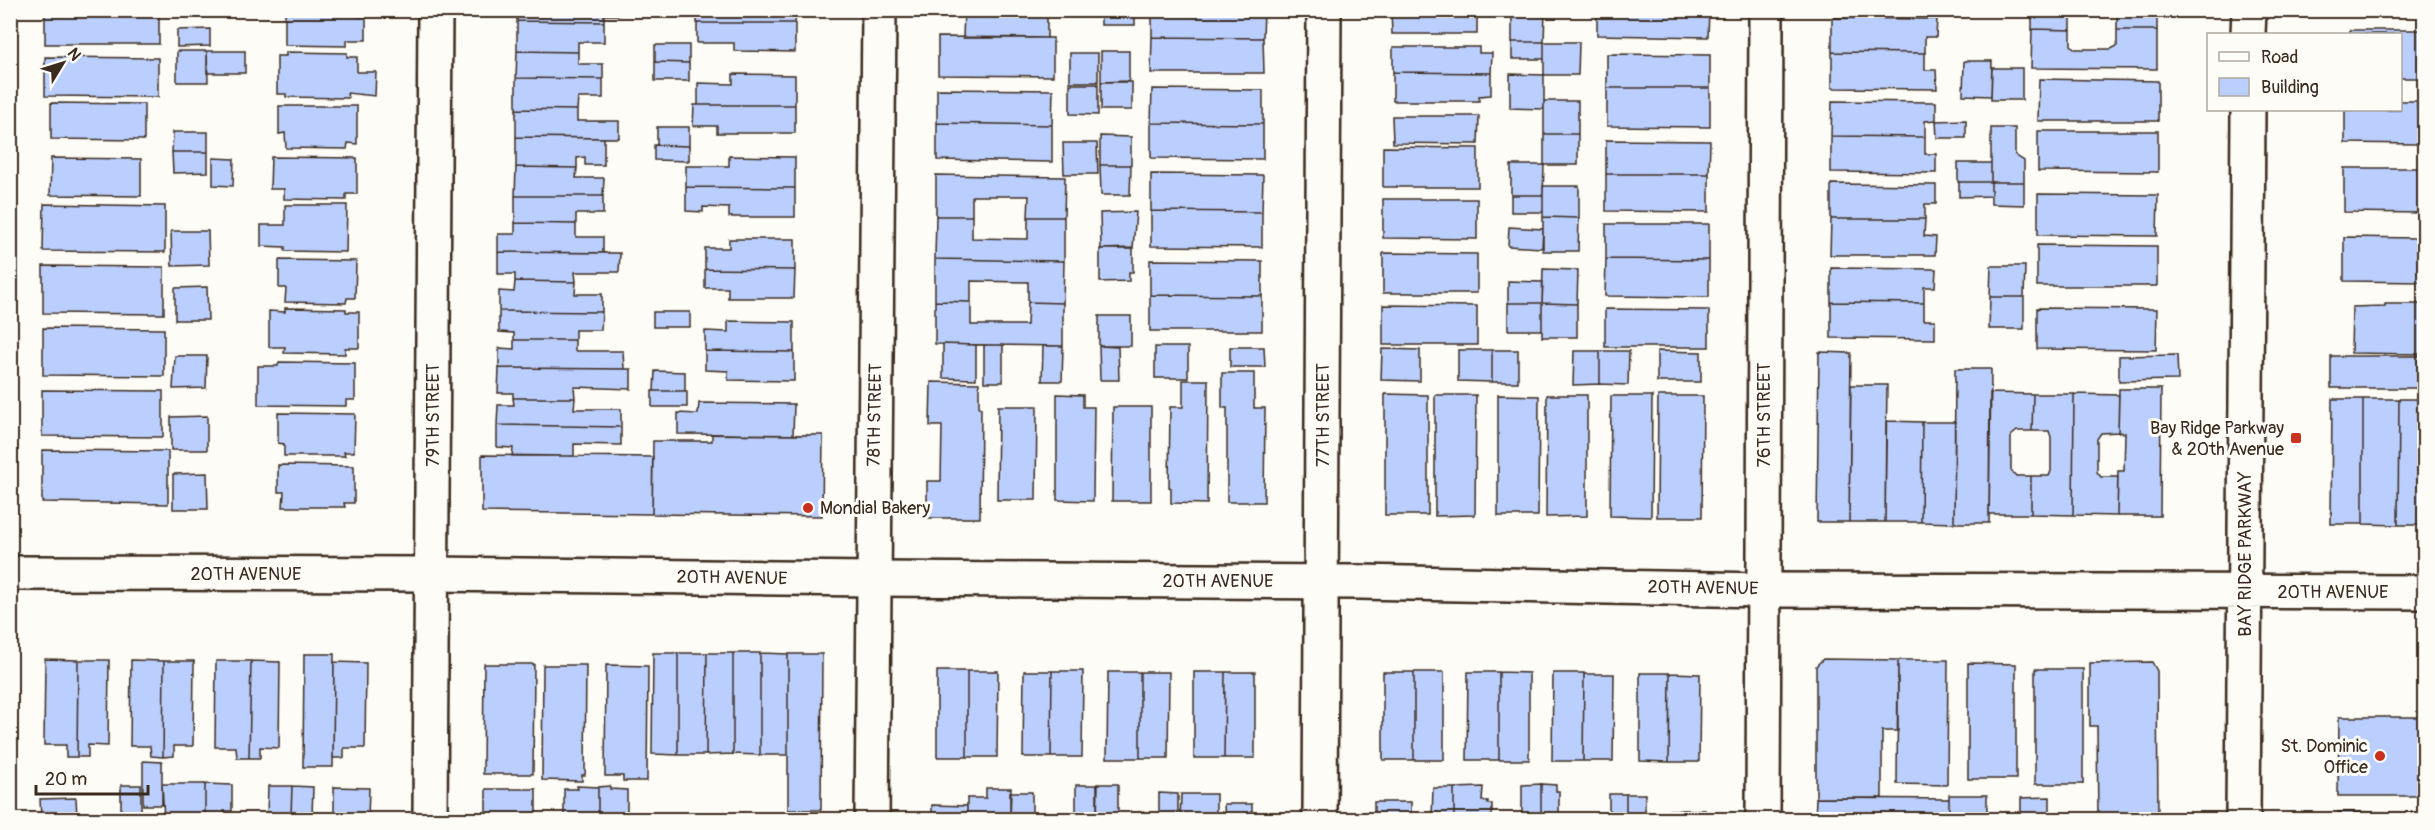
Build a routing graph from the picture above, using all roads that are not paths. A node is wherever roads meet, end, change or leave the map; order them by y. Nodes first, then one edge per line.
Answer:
1 (435, 10) edge
2 (879, 10) edge
3 (1324, 10) edge
4 (1766, 10) edge
5 (2249, 10) edge
6 (2248, 33) edge
7 (2248, 111) edge
8 (10, 573) edge
9 (432, 574) junction
10 (874, 579) junction
11 (1322, 582) junction
12 (1763, 590) junction
13 (2244, 592) junction
14 (2424, 592) edge
15 (430, 819) edge
16 (873, 819) edge
17 (1320, 819) edge
18 (1763, 819) edge
19 (2243, 819) edge

1 - 9 street, 79TH STREET
2 - 10 street, 78TH STREET
3 - 11 street, 77TH STREET
4 - 12 street, 76TH STREET
5 - 6 street
7 - 13 street, BAY RIDGE PARKWAY
8 - 9 street, 20TH AVENUE
9 - 10 street, 20TH AVENUE
9 - 15 street, 79TH STREET
10 - 11 street, 20TH AVENUE
10 - 16 street, 78TH STREET
11 - 12 street, 20TH AVENUE
11 - 17 street, 77TH STREET
12 - 13 street, 20TH AVENUE
12 - 18 street, 76TH STREET
13 - 14 street, 20TH AVENUE
13 - 19 street, BAY RIDGE PARKWAY

